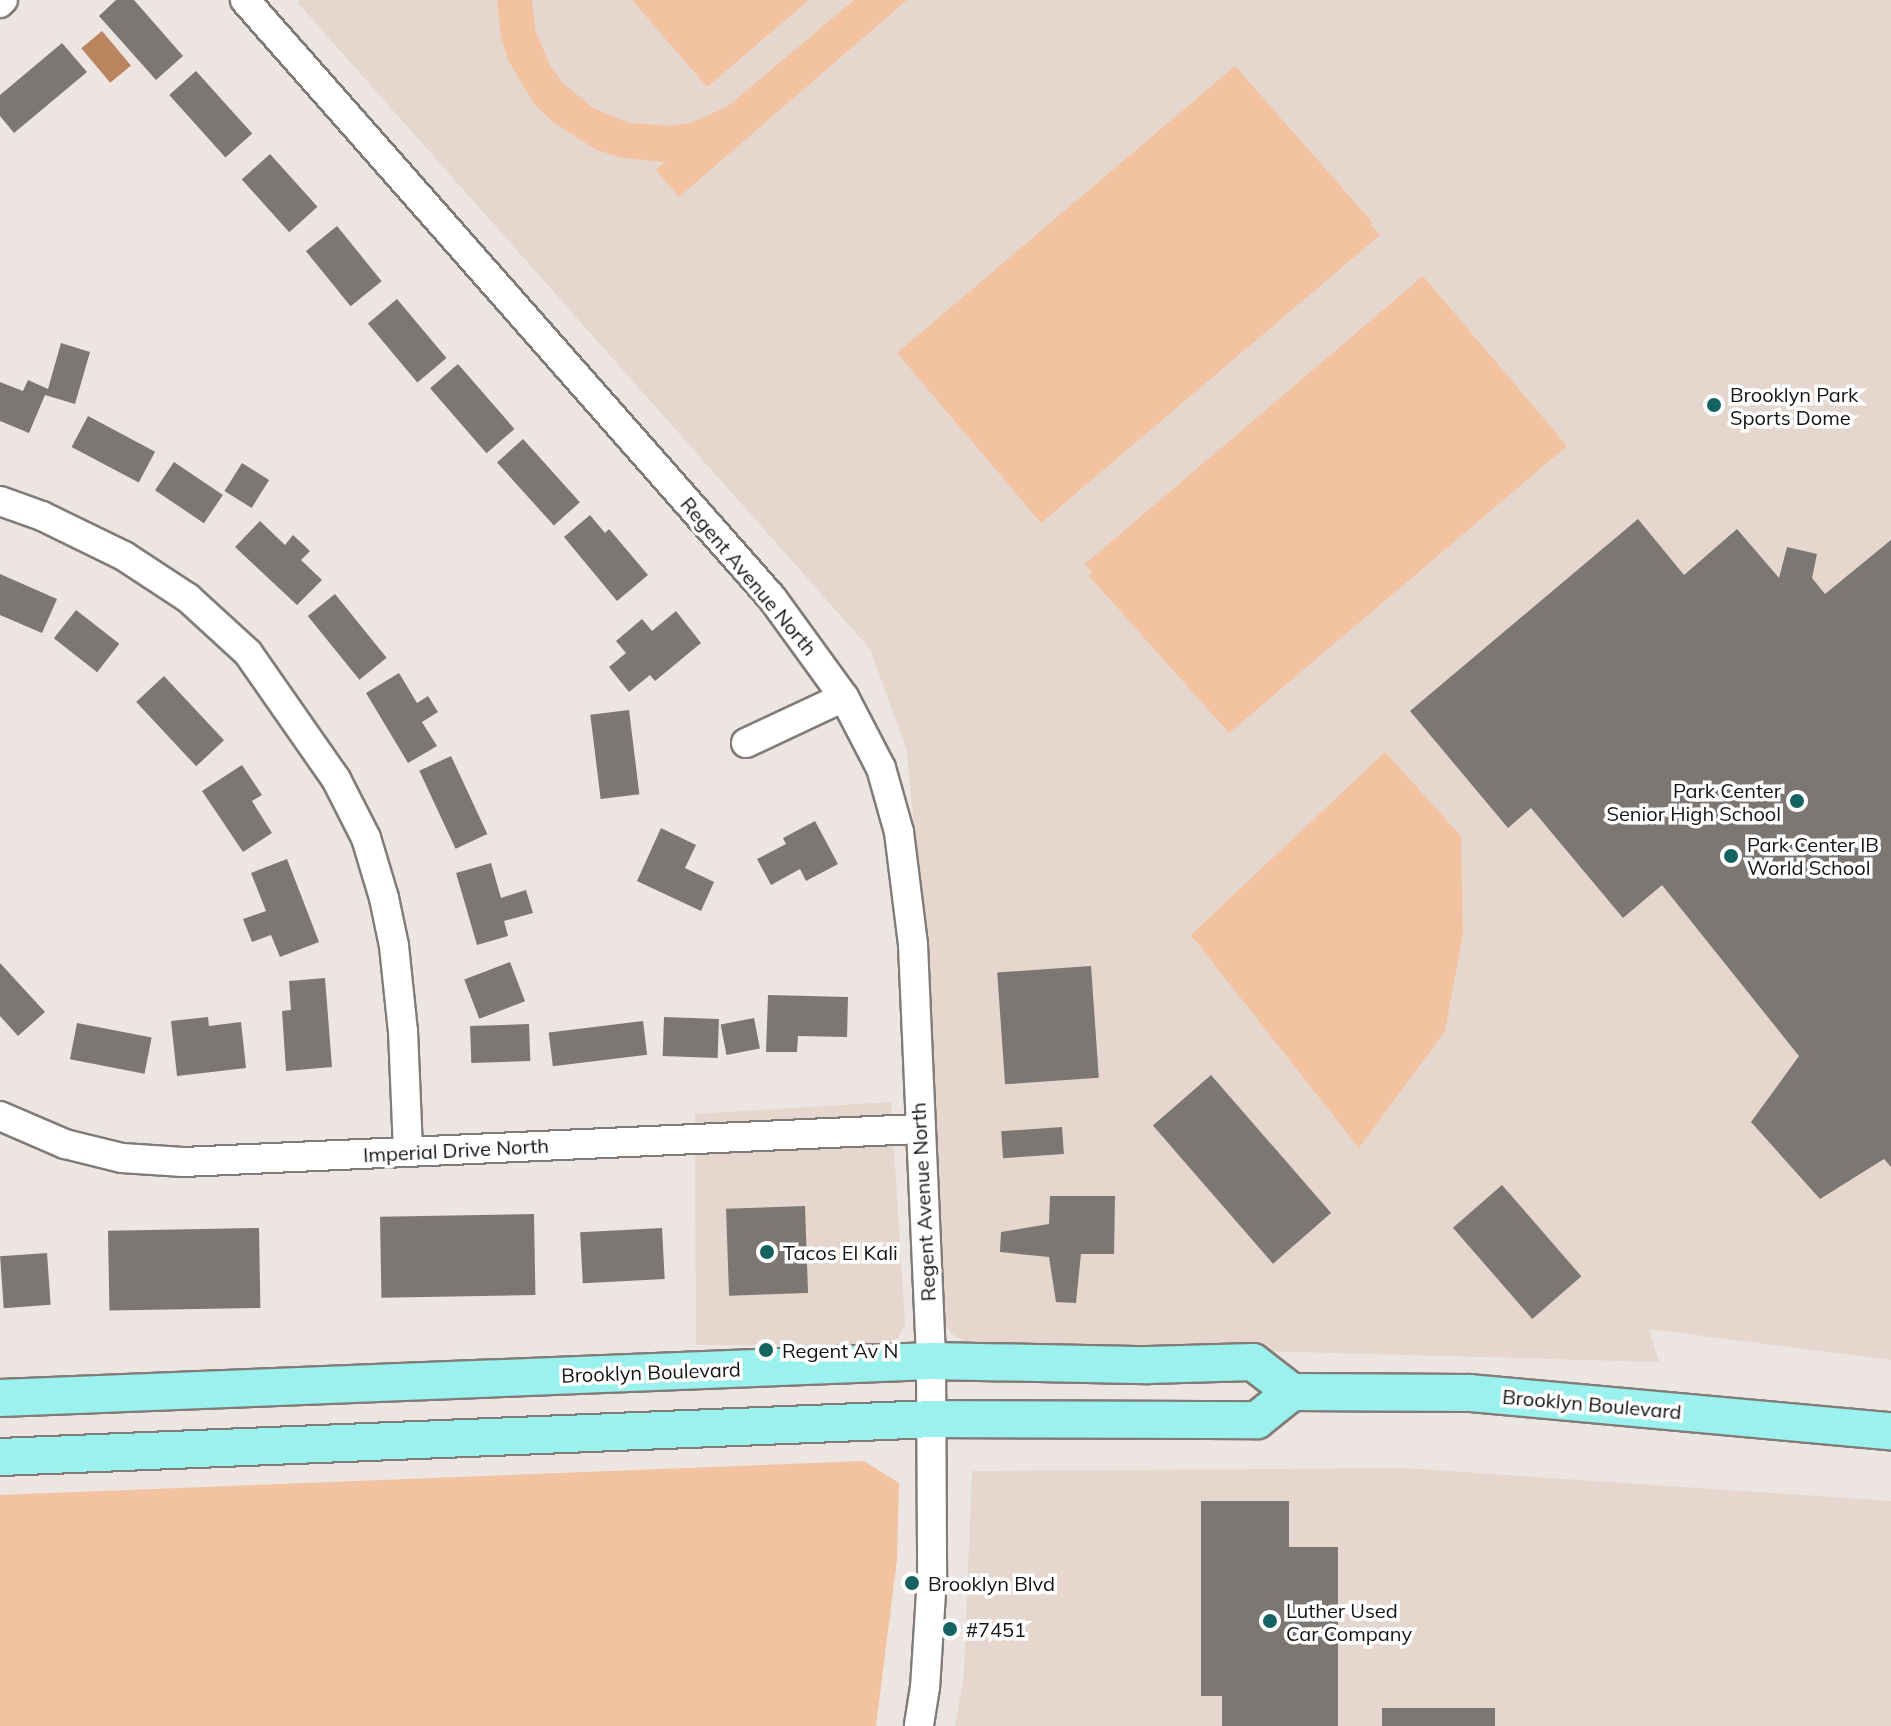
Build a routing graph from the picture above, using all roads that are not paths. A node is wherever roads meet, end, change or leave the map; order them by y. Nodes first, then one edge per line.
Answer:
1 (245, 0) edge
2 (0, 501) edge
3 (844, 697) junction
4 (746, 743) dead end
5 (0, 1116) edge
6 (919, 1129) junction
7 (408, 1152) junction
8 (931, 1361) junction
9 (1292, 1392) junction
10 (0, 1398) edge
11 (933, 1419) junction
12 (1891, 1431) edge
13 (0, 1457) edge
14 (919, 1726) edge

1 - 3 street, Regent Avenue North
2 - 7 street
3 - 4 street
3 - 6 street, Regent Avenue North
5 - 7 street, Imperial Drive North
6 - 7 street, Imperial Drive North
6 - 8 street, Regent Avenue North
8 - 9 main road, Brooklyn Boulevard
8 - 10 main road, Brooklyn Boulevard
8 - 11 street, Regent Avenue North
9 - 11 main road
9 - 12 main road, Brooklyn Boulevard
11 - 13 main road
11 - 14 street, Regent Avenue North

